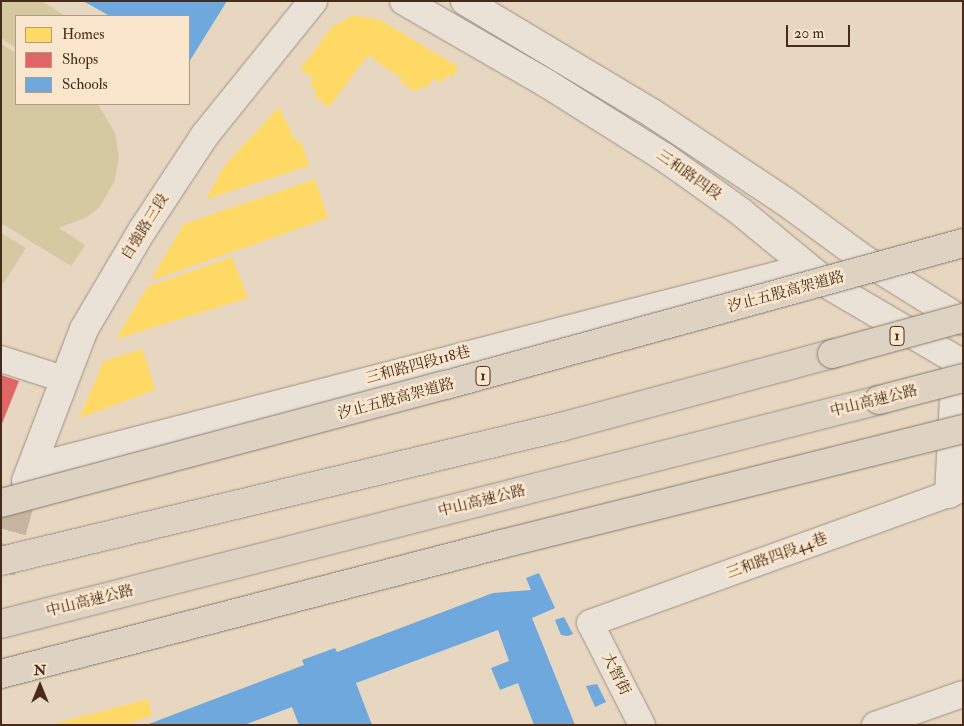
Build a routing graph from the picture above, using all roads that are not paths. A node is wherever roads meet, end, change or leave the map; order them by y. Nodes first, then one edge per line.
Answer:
1 (312, 1) edge
2 (404, 1) edge
3 (465, 1) edge
4 (963, 243) edge
5 (807, 267) junction
6 (963, 320) edge
7 (1, 359) edge
8 (961, 367) edge
9 (63, 380) junction
10 (963, 429) edge
11 (29, 474) joint
12 (956, 491) edge
13 (1, 504) edge
14 (1, 561) edge
15 (590, 623) joint
16 (1, 624) edge
17 (1, 674) edge
18 (963, 694) edge
19 (642, 725) edge
20 (875, 725) edge

1 - 9 main road, 自強路三段
2 - 5 main road, 三和路四段
3 - 6 main road, 三和路四段
4 - 13 highway, 汐止五股高架道路 / 1, bridge
5 - 8 main road, 三和路四段
5 - 11 street, 三和路四段118巷
6 - 14 highway, 1, bridge
7 - 9 street
8 - 12 main road
8 - 16 highway, 中山高速公路, bridge
9 - 11 main road, 自強路三段
10 - 17 highway, bridge
12 - 15 street, 三和路四段44巷
15 - 19 street, 大智街
18 - 20 street

